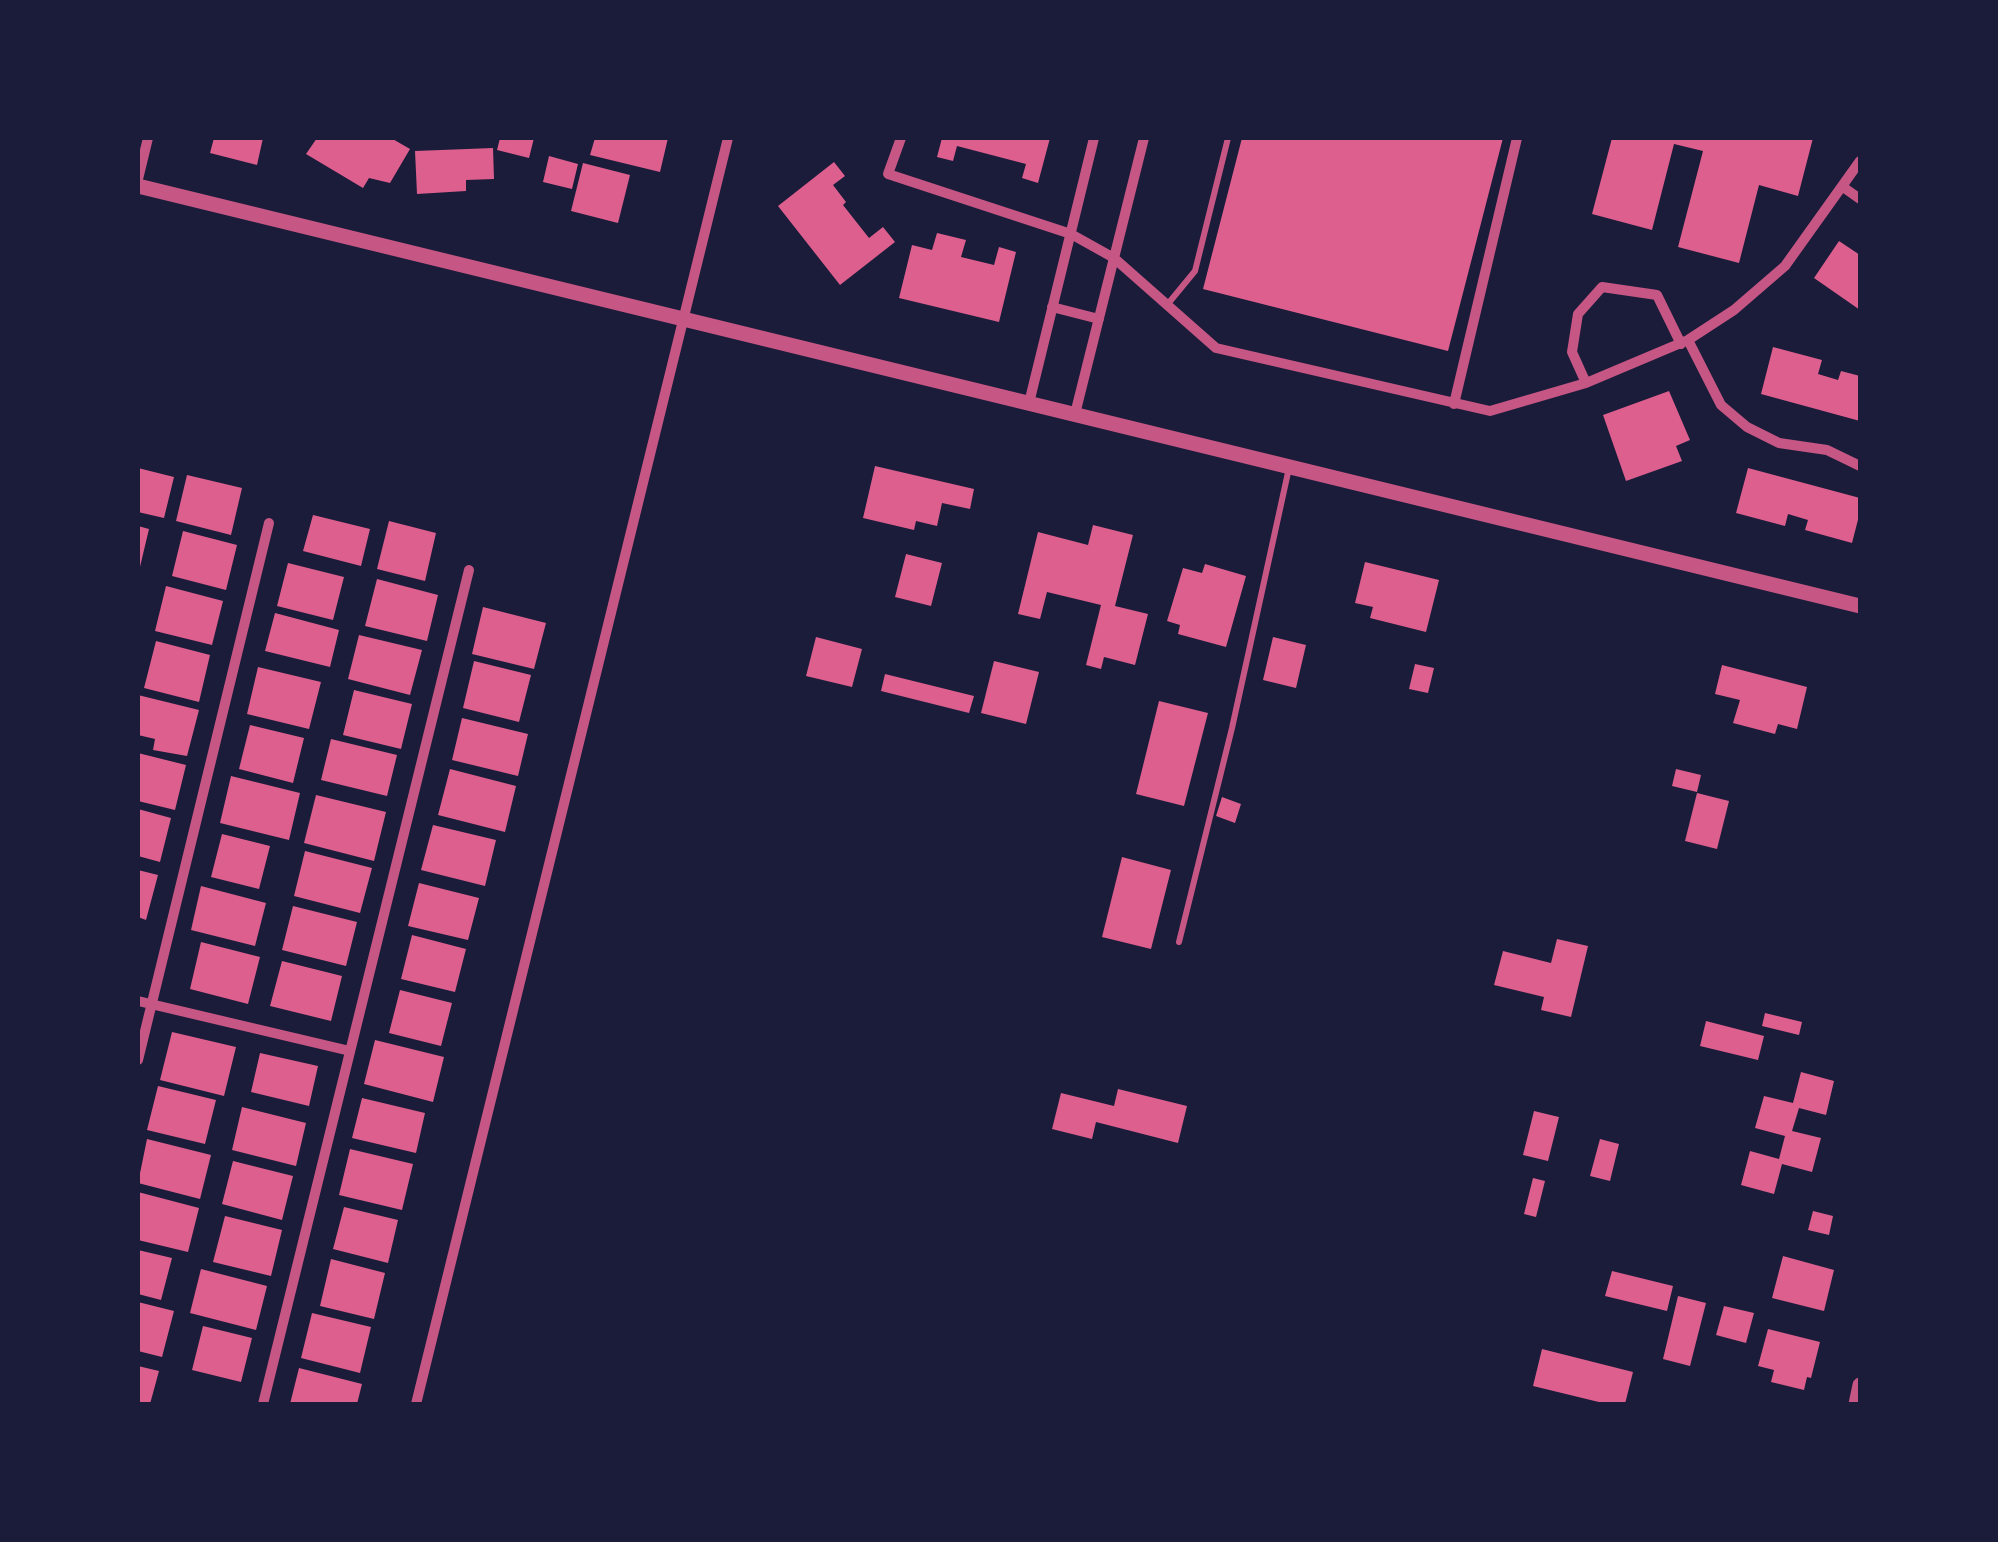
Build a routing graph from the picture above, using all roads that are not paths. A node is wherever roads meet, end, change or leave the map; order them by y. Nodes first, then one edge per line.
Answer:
1 (148, 138) edge
2 (728, 138) edge
3 (900, 138) edge
4 (1094, 138) edge
5 (1144, 138) edge
6 (1228, 138) edge
7 (1517, 138) edge
8 (1860, 161) edge
9 (138, 183) edge
10 (1843, 186) junction
11 (1860, 199) edge
12 (1071, 234) junction
13 (1114, 258) junction
14 (1166, 306) junction
15 (1052, 307) junction
16 (684, 318) junction
17 (1099, 319) junction
18 (1684, 342) junction
19 (1586, 383) junction
20 (1030, 403) junction
21 (1454, 404) junction
22 (1075, 414) junction
23 (1290, 466) junction
24 (1860, 466) edge
25 (269, 522) dead end
26 (468, 570) dead end
27 (1860, 606) edge
28 (1179, 942) dead end
29 (138, 1001) edge
30 (151, 1004) junction
31 (350, 1051) junction
32 (138, 1060) edge
33 (1860, 1385) edge
34 (262, 1404) edge
35 (416, 1404) edge
36 (1856, 1404) edge

1 - 9 street
2 - 16 street
3 - 12 street
4 - 12 street
5 - 13 street
6 - 14 lane
7 - 21 street
8 - 10 street
9 - 16 street
10 - 11 street
10 - 18 street
12 - 13 street
12 - 15 street
13 - 14 street
13 - 17 street
14 - 21 street
15 - 17 street
15 - 20 street
16 - 20 street
16 - 35 street
17 - 22 street
18 - 19 street
18 - 19 street
18 - 24 street
19 - 21 street
20 - 22 street
22 - 23 street
23 - 27 street
23 - 28 lane
25 - 30 street
26 - 31 street
29 - 30 street
30 - 31 street
30 - 32 street
31 - 34 street
33 - 36 street

